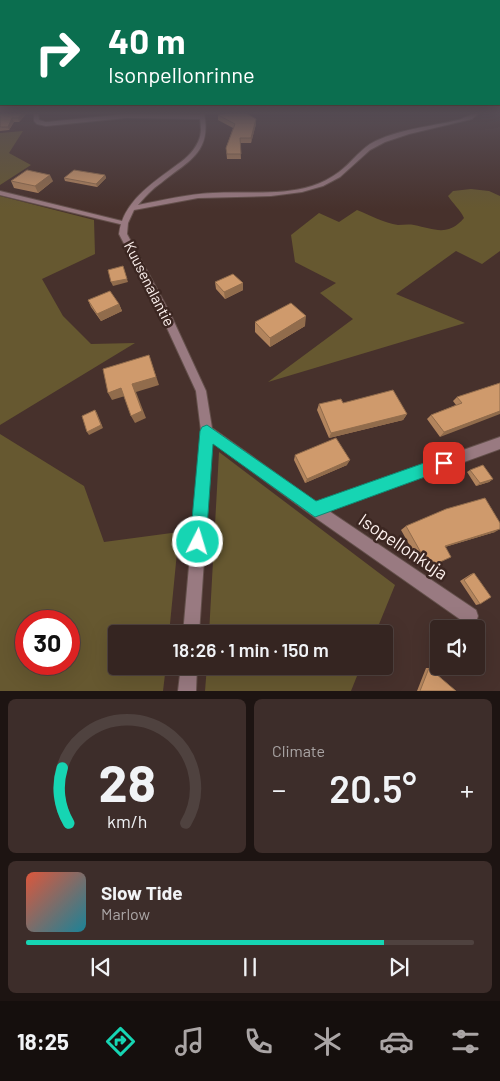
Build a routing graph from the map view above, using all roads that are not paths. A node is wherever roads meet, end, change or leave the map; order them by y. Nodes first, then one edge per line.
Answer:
1 (199, 145) edge
2 (373, 145) edge
3 (0, 193) edge
4 (131, 208) junction
5 (124, 223) junction
6 (207, 431) junction
7 (500, 443) edge
8 (315, 509) junction
9 (470, 616) dead end
10 (192, 625) edge
11 (188, 675) edge
12 (187, 691) edge

1 - 4 street, Kuusenalantie
2 - 4 street
3 - 5 lane
4 - 5 street, Kuusenalantie
5 - 6 street, Kuusenalantie
6 - 8 street, Isopellonkuja
6 - 10 street, Kuusenalantie
7 - 8 street
8 - 9 street, Isopellonkuja
11 - 12 street

